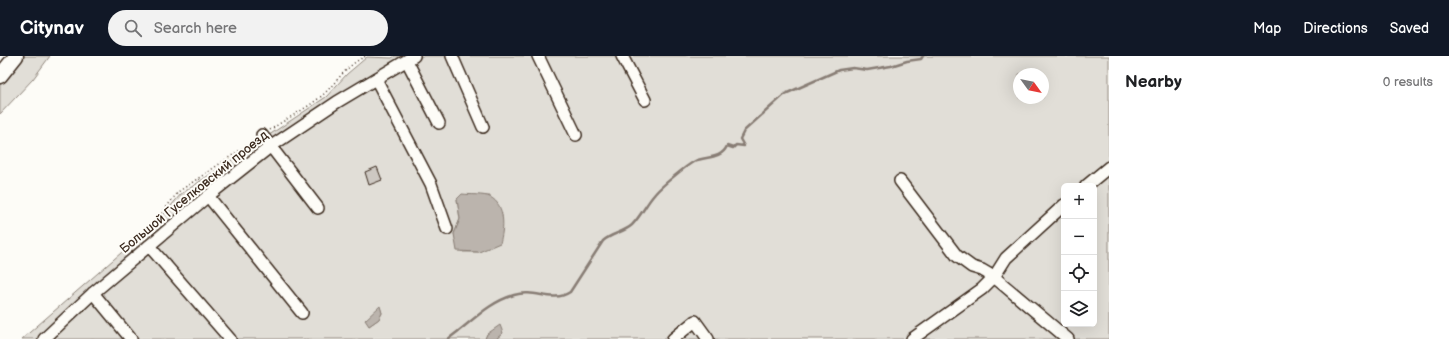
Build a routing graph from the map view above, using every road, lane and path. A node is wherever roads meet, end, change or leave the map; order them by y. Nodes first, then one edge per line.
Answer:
1 (16, 56) edge
2 (366, 56) edge
3 (452, 56) edge
4 (538, 56) edge
5 (622, 56) edge
6 (410, 58) edge
7 (0, 76) edge
8 (376, 79) junction
9 (645, 100) dead end
10 (439, 123) dead end
11 (483, 127) dead end
12 (262, 135) junction
13 (576, 135) dead end
14 (270, 147) junction
15 (1109, 167) edge
16 (900, 181) dead end
17 (1090, 183) edge
18 (208, 196) junction
19 (318, 208) dead end
20 (1061, 208) edge
21 (447, 229) dead end
22 (149, 246) junction
23 (136, 257) junction
24 (994, 277) junction
25 (93, 293) junction
26 (302, 313) dead end
27 (44, 339) edge
28 (131, 339) edge
29 (230, 339) edge
30 (673, 339) edge
31 (708, 339) edge
32 (912, 339) edge
33 (1068, 339) edge

1 - 7 main road
2 - 12 path
3 - 11 street
4 - 13 street
5 - 9 street
6 - 8 street, Большой Гуселковский проезд
6 - 10 street
8 - 14 street, Большой Гуселковский проезд
8 - 21 street
12 - 14 street
12 - 23 path
14 - 18 street, Большой Гуселковский проезд
14 - 19 street
15 - 17 street
16 - 24 street
18 - 22 street, Большой Гуселковский проезд
18 - 26 street
20 - 24 street
22 - 23 street, Большой Гуселковский проезд
22 - 29 street
23 - 25 street, Большой Гуселковский проезд
24 - 32 street
24 - 33 street
25 - 27 street, Большой Гуселковский проезд
25 - 28 street
30 - 31 street

